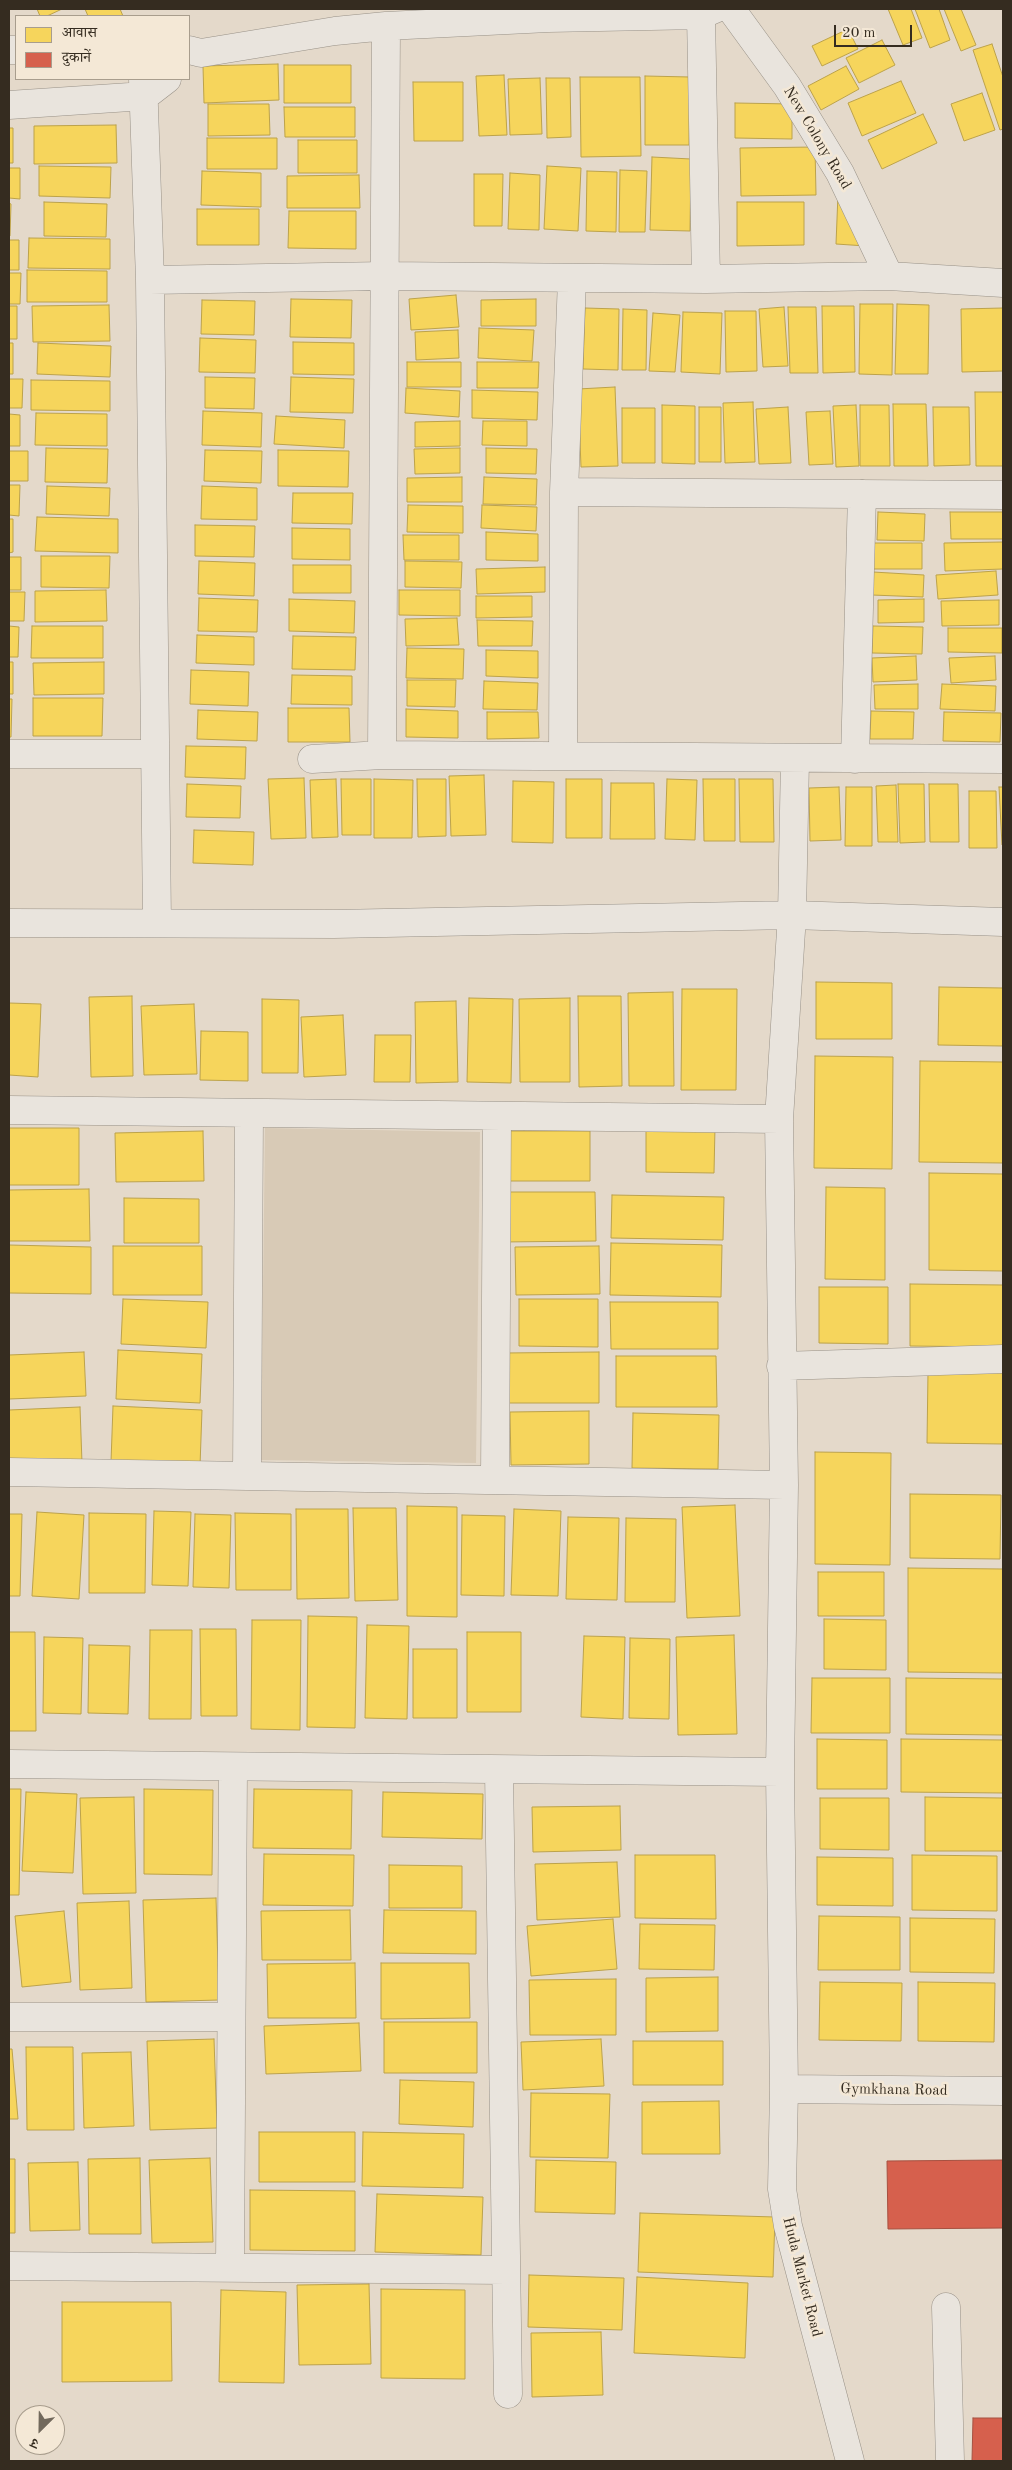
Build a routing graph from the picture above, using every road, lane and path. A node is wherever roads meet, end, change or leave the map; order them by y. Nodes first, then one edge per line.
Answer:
1 (731, 9) edge
2 (708, 12) edge
3 (545, 14) edge
4 (330, 20) edge
5 (386, 26) junction
6 (193, 55) edge
7 (165, 80) edge
8 (144, 88) edge
9 (9, 105) edge
10 (384, 276) junction
11 (890, 276) junction
12 (572, 279) junction
13 (706, 279) junction
14 (150, 280) junction
15 (1003, 283) edge
16 (564, 492) junction
17 (862, 494) junction
18 (1003, 495) edge
19 (9, 754) edge
20 (154, 754) junction
21 (382, 755) junction
22 (563, 756) junction
23 (312, 759) dead end
24 (795, 759) junction
25 (855, 759) junction
26 (1003, 759) edge
27 (792, 916) junction
28 (1003, 922) edge
29 (9, 923) edge
30 (157, 923) junction
31 (9, 1110) edge
32 (248, 1113) junction
33 (497, 1116) junction
34 (779, 1119) junction
35 (1003, 1359) edge
36 (781, 1366) junction
37 (9, 1472) edge
38 (247, 1476) junction
39 (495, 1480) junction
40 (784, 1485) junction
41 (9, 1764) edge
42 (233, 1768) junction
43 (499, 1771) junction
44 (780, 1772) junction
45 (9, 2017) edge
46 (231, 2017) junction
47 (784, 2089) junction
48 (1003, 2091) edge
49 (9, 2266) edge
50 (230, 2268) junction
51 (506, 2270) junction
52 (946, 2307) dead end
53 (508, 2394) dead end
54 (850, 2461) edge
55 (950, 2461) edge

1 - 11 street, New Colony Road
2 - 3 street
2 - 13 street
3 - 5 street
4 - 5 street
4 - 6 street
5 - 10 street
7 - 8 street
8 - 9 street
8 - 14 street
10 - 12 street
10 - 14 street
10 - 21 street
11 - 13 street
11 - 15 street
12 - 13 street
12 - 16 street
14 - 20 street
16 - 17 street
16 - 22 street
17 - 18 street
17 - 25 street
19 - 20 street
20 - 30 street
21 - 22 street
21 - 23 street
22 - 24 street
24 - 25 street
24 - 27 street, Huda Market Road
25 - 26 street
27 - 28 street
27 - 30 street
27 - 34 street, Huda Market Road
29 - 30 street
31 - 32 street
32 - 33 street
32 - 38 street
33 - 34 street
33 - 39 street
34 - 36 street, Huda Market Road
35 - 36 street
36 - 40 street, Huda Market Road
37 - 38 street
38 - 39 street
39 - 40 street
40 - 44 street, Huda Market Road
41 - 42 street
42 - 43 street
42 - 46 street
43 - 44 street
43 - 51 street
44 - 47 street, Huda Market Road
45 - 46 street
46 - 50 street
47 - 48 street, Gymkhana Road
47 - 54 street, Huda Market Road
49 - 50 street
50 - 51 street
51 - 53 street
52 - 55 street

